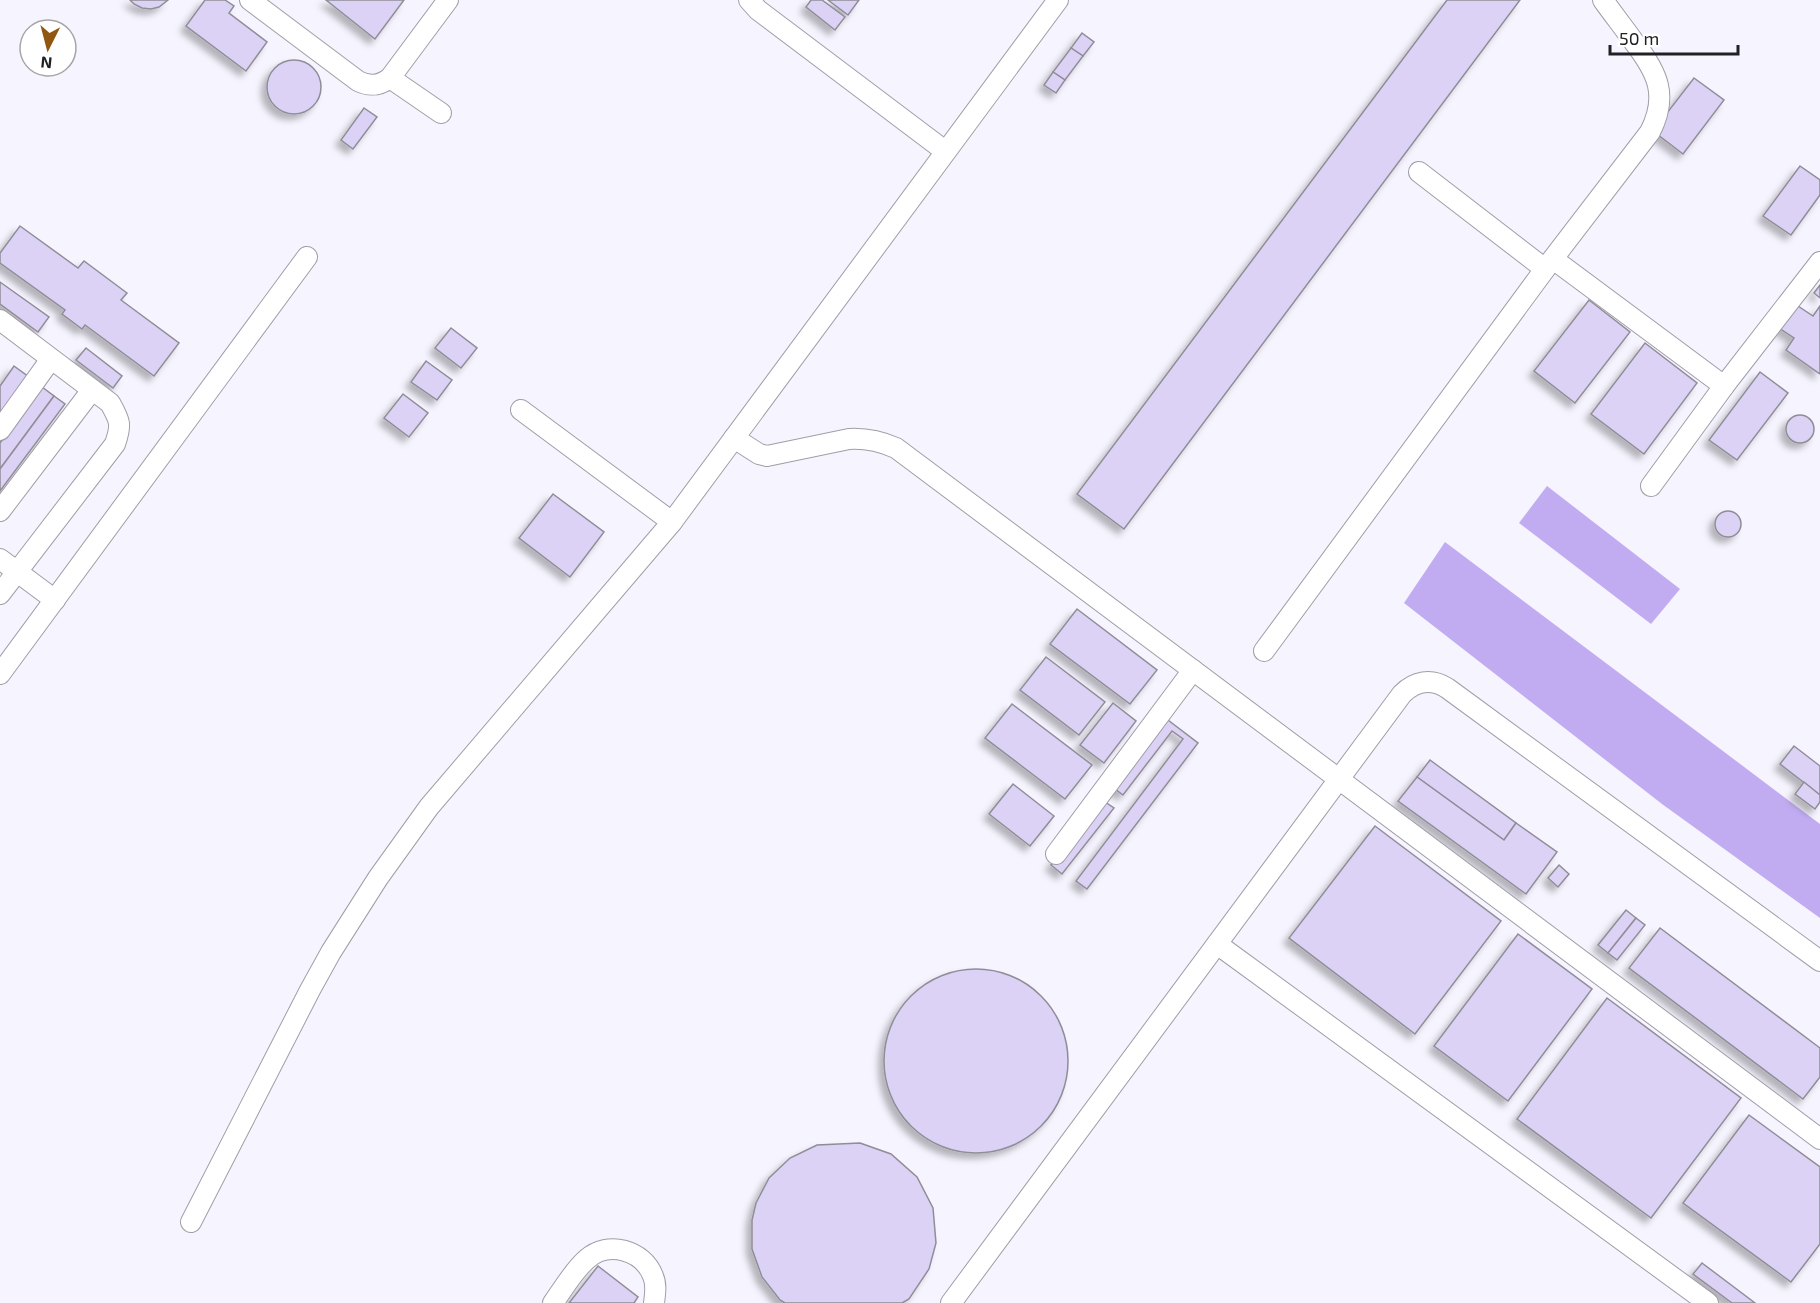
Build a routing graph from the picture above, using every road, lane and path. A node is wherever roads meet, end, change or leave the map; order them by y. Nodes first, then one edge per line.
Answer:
1 (250, 0) edge
2 (448, 0) edge
3 (749, 0) edge
4 (1058, 0) edge
5 (1603, 0) edge
6 (390, 78) junction
7 (441, 113) dead end
8 (945, 151) junction
9 (1419, 172) dead end
10 (307, 257) dead end
11 (1820, 262) edge
12 (1549, 264) junction
13 (0, 320) edge
14 (51, 359) junction
15 (1724, 386) junction
16 (92, 390) junction
17 (521, 410) dead end
18 (0, 430) edge
19 (734, 438) junction
20 (1651, 486) dead end
21 (0, 511) edge
22 (672, 522) junction
23 (0, 559) edge
24 (17, 571) junction
25 (0, 594) edge
26 (55, 600) junction
27 (1264, 651) dead end
28 (1193, 670) junction
29 (0, 674) edge
30 (1338, 780) junction
31 (1056, 854) dead end
32 (1217, 944) junction
33 (1820, 961) edge
34 (1820, 1139) edge
35 (191, 1222) dead end
36 (553, 1303) edge
37 (654, 1303) edge
38 (951, 1303) edge
39 (1708, 1303) edge

1 - 6 street
2 - 6 street
3 - 8 street
4 - 8 street
5 - 12 street
6 - 7 street
8 - 19 street
9 - 12 street
10 - 26 street
11 - 15 street
12 - 15 street
12 - 27 street
13 - 14 street
14 - 16 street
14 - 18 street
15 - 20 street
16 - 21 street
16 - 24 street
17 - 22 street
19 - 22 street
19 - 28 street
22 - 35 street
23 - 24 street
24 - 25 street
24 - 26 street
26 - 29 street
28 - 30 street
28 - 31 street
30 - 32 street
30 - 33 street
30 - 34 street
32 - 38 street
32 - 39 street
36 - 37 street

